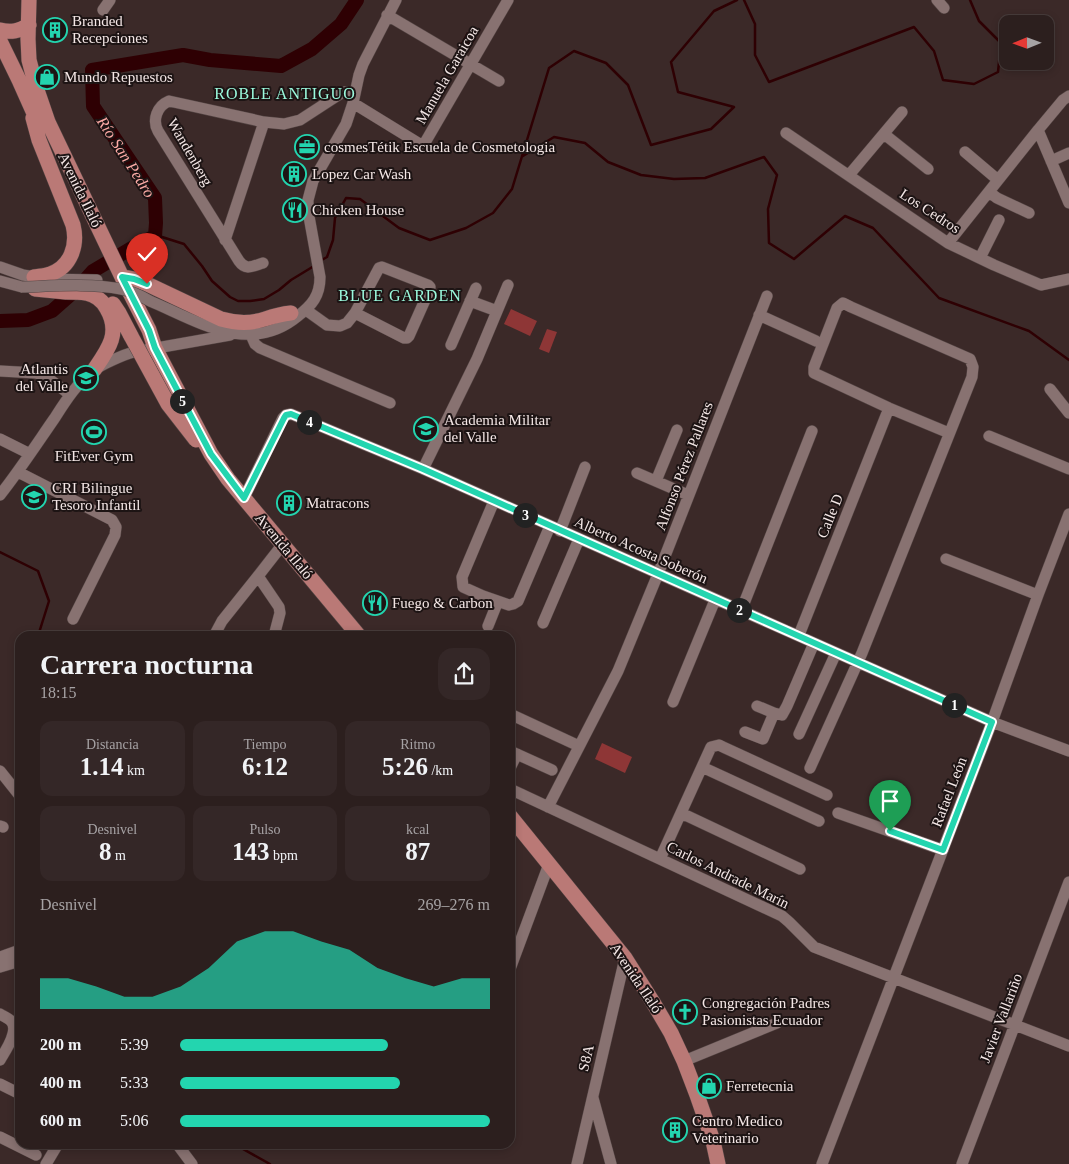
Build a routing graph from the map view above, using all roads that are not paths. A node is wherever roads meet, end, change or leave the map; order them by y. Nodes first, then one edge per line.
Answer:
1 (29, 0) edge
2 (110, 0) edge
3 (396, 0) edge
4 (508, 0) edge
5 (103, 10) dead end
6 (387, 15) junction
7 (28, 24) junction
8 (0, 30) edge
9 (0, 41) edge
10 (470, 64) junction
11 (498, 81) dead end
12 (1069, 96) edge
13 (354, 98) junction
14 (28, 100) junction
15 (902, 112) dead end
16 (264, 122) junction
17 (1038, 130) junction
18 (786, 133) dead end
19 (884, 134) junction
20 (966, 152) dead end
21 (1069, 153) edge
22 (1051, 161) junction
23 (928, 169) dead end
24 (848, 175) junction
25 (998, 180) junction
26 (989, 192) junction
27 (1069, 203) edge
28 (1029, 213) dead end
29 (999, 220) dead end
30 (98, 238) junction
31 (225, 240) junction
32 (948, 243) junction
33 (980, 258) junction
34 (263, 263) dead end
35 (0, 267) edge
36 (117, 274) junction
37 (34, 277) junction
38 (1069, 279) edge
39 (0, 281) edge
40 (508, 285) dead end
41 (87, 286) junction
42 (22, 287) junction
43 (476, 288) dead end
44 (767, 296) dead end
45 (470, 301) junction
46 (299, 311) junction
47 (497, 311) junction
48 (355, 313) junction
49 (759, 315) junction
50 (215, 326) junction
51 (237, 334) junction
52 (251, 334) junction
53 (816, 341) dead end
54 (451, 345) dead end
55 (155, 348) junction
56 (94, 370) junction
57 (0, 371) edge
58 (1050, 390) dead end
59 (70, 395) junction
60 (390, 403) dead end
61 (889, 408) junction
62 (1069, 412) edge
63 (677, 430) dead end
64 (812, 431) dead end
65 (949, 433) junction
66 (989, 436) dead end
67 (0, 439) edge
68 (30, 454) junction
69 (211, 454) junction
70 (585, 467) dead end
71 (423, 469) junction
72 (1069, 469) edge
73 (18, 472) junction
74 (637, 473) dead end
75 (656, 481) junction
76 (0, 495) edge
77 (688, 495) junction
78 (244, 498) junction
79 (494, 501) junction
80 (1069, 514) edge
81 (555, 528) junction
82 (579, 539) junction
83 (283, 544) junction
84 (946, 559) dead end
85 (658, 574) junction
86 (258, 576) junction
87 (1038, 595) junction
88 (715, 600) junction
89 (498, 601) junction
90 (741, 610) junction
91 (73, 619) dead end
92 (542, 623) dead end
93 (488, 626) dead end
94 (217, 631) edge
95 (275, 631) edge
96 (355, 631) edge
97 (799, 635) junction
98 (814, 643) junction
99 (836, 653) junction
100 (858, 663) junction
101 (673, 702) dead end
102 (757, 706) dead end
103 (774, 713) junction
104 (515, 716) edge
105 (992, 722) junction
106 (745, 732) dead end
107 (799, 734) dead end
108 (579, 746) junction
109 (1069, 751) edge
110 (515, 754) edge
111 (702, 767) junction
112 (810, 768) dead end
113 (552, 770) dead end
114 (0, 771) edge
115 (15, 790) edge
116 (515, 791) edge
117 (827, 795) dead end
118 (548, 807) junction
119 (681, 813) junction
120 (838, 813) dead end
121 (819, 821) dead end
122 (515, 822) edge
123 (943, 850) junction
124 (660, 859) junction
125 (549, 864) junction
126 (800, 869) dead end
127 (1069, 882) edge
128 (15, 952) edge
129 (515, 956) edge
130 (0, 957) edge
131 (625, 958) junction
132 (15, 962) edge
133 (0, 967) edge
134 (894, 978) junction
135 (0, 1014) edge
136 (777, 1023) dead end
137 (1014, 1025) junction
138 (15, 1036) edge
139 (15, 1042) edge
140 (1069, 1046) edge
141 (0, 1060) edge
142 (684, 1061) junction
143 (0, 1084) edge
144 (15, 1092) edge
145 (593, 1096) junction
146 (0, 1137) edge
147 (15, 1144) edge
148 (24, 1149) edge
149 (55, 1149) edge
150 (181, 1149) edge
151 (36, 1155) dead end
152 (46, 1164) edge
153 (192, 1164) edge
154 (577, 1164) edge
155 (611, 1164) edge
156 (718, 1164) edge
157 (822, 1164) edge
158 (962, 1164) edge

1 - 7 main road, Avenida Ilaló
2 - 5 street
3 - 6 street
4 - 10 street, Manuela Garaicoa
6 - 10 street
6 - 13 street
7 - 8 main road
7 - 30 main road, Avenida Ilaló
9 - 14 main road, Avenida Ilaló
10 - 11 street
10 - 13 street, Manuela Garaicoa
12 - 17 street
13 - 16 street, Wandenberg
13 - 46 street
14 - 30 main road, Avenida Ilaló
14 - 37 main road
15 - 19 street
16 - 31 street
16 - 31 street, Wandenberg
17 - 22 street
17 - 25 street
18 - 24 street, Los Cedros
19 - 23 street
19 - 24 street
20 - 25 street
21 - 22 street
22 - 27 street
24 - 32 street, Los Cedros
25 - 26 street
26 - 28 street
26 - 32 street
29 - 33 street
30 - 36 main road, Avenida Ilaló
31 - 34 street, Wandenberg
32 - 33 street, Los Cedros
33 - 38 street, Los Cedros
35 - 37 street
36 - 46 main road
36 - 55 main road, Avenida Ilaló
37 - 50 street
39 - 42 street
40 - 47 street
41 - 42 street, bridge
41 - 50 street, bridge
41 - 69 main road, bridge
42 - 56 main road, bridge
43 - 45 street
44 - 49 street, Alfonso Pérez Pallares
45 - 47 street
45 - 54 street
46 - 48 street
46 - 50 street
46 - 52 street
47 - 71 street
48 - 48 street
49 - 53 street
49 - 77 street, Alfonso Pérez Pallares
50 - 51 street
51 - 52 street
51 - 55 street
52 - 60 street
55 - 56 street
55 - 69 main road, Avenida Ilaló
56 - 59 street
57 - 59 street
58 - 62 street
59 - 68 street
61 - 65 street
61 - 65 street
61 - 97 street, Calle D
63 - 75 street
64 - 90 street
65 - 100 street
66 - 72 street
67 - 68 street
68 - 73 street
69 - 78 main road, Avenida Ilaló
70 - 81 street
71 - 78 street, Alberto Acosta Soberón
71 - 79 street, Alberto Acosta Soberón
73 - 76 street
73 - 91 street
74 - 75 street
75 - 77 street
77 - 85 street, Alfonso Pérez Pallares
78 - 83 main road, Avenida Ilaló
79 - 81 street, Alberto Acosta Soberón
79 - 89 street
80 - 87 street, Rafael León
81 - 82 street, Alberto Acosta Soberón
81 - 89 street
82 - 85 street, Alberto Acosta Soberón
82 - 92 street
83 - 86 street
83 - 96 main road, Avenida Ilaló
84 - 87 street
85 - 88 street, Alberto Acosta Soberón
85 - 108 street, Alfonso Pérez Pallares
86 - 94 street
86 - 95 street
87 - 105 street, Rafael León
88 - 90 street, Alberto Acosta Soberón
88 - 101 street
89 - 93 street
90 - 97 street, Alberto Acosta Soberón
97 - 98 street, Alberto Acosta Soberón
98 - 99 street, Alberto Acosta Soberón
98 - 103 street
99 - 100 street, Alberto Acosta Soberón
99 - 107 street
100 - 105 street, Alberto Acosta Soberón
100 - 112 street
102 - 103 street
103 - 106 street
104 - 108 street
105 - 109 street, Alberto Acosta Soberón
105 - 123 street, Rafael León
108 - 118 street, Alfonso Pérez Pallares
110 - 113 street
111 - 117 street
111 - 119 street
111 - 121 street
114 - 115 street
116 - 118 street, Carlos Andrade Marín
118 - 124 street, Carlos Andrade Marín
119 - 124 street
119 - 126 street
120 - 123 street
122 - 125 main road, Avenida Ilaló
123 - 134 street, Rafael León
124 - 134 street, Carlos Andrade Marín
125 - 129 street
125 - 131 main road, Avenida Ilaló
127 - 137 street, Javier Vallariño
128 - 130 street
131 - 142 main road, Avenida Ilaló
131 - 145 street, S8A
132 - 133 street
134 - 137 street, Carlos Andrade Marín
134 - 157 street, Rafael León
135 - 138 street
136 - 142 street
137 - 140 street, Carlos Andrade Marín
137 - 158 street, Javier Vallariño
139 - 141 street
142 - 156 main road, Avenida Ilaló
143 - 144 street
145 - 154 street, S8A
145 - 155 street
146 - 147 street
148 - 151 street
149 - 152 street
150 - 153 street

